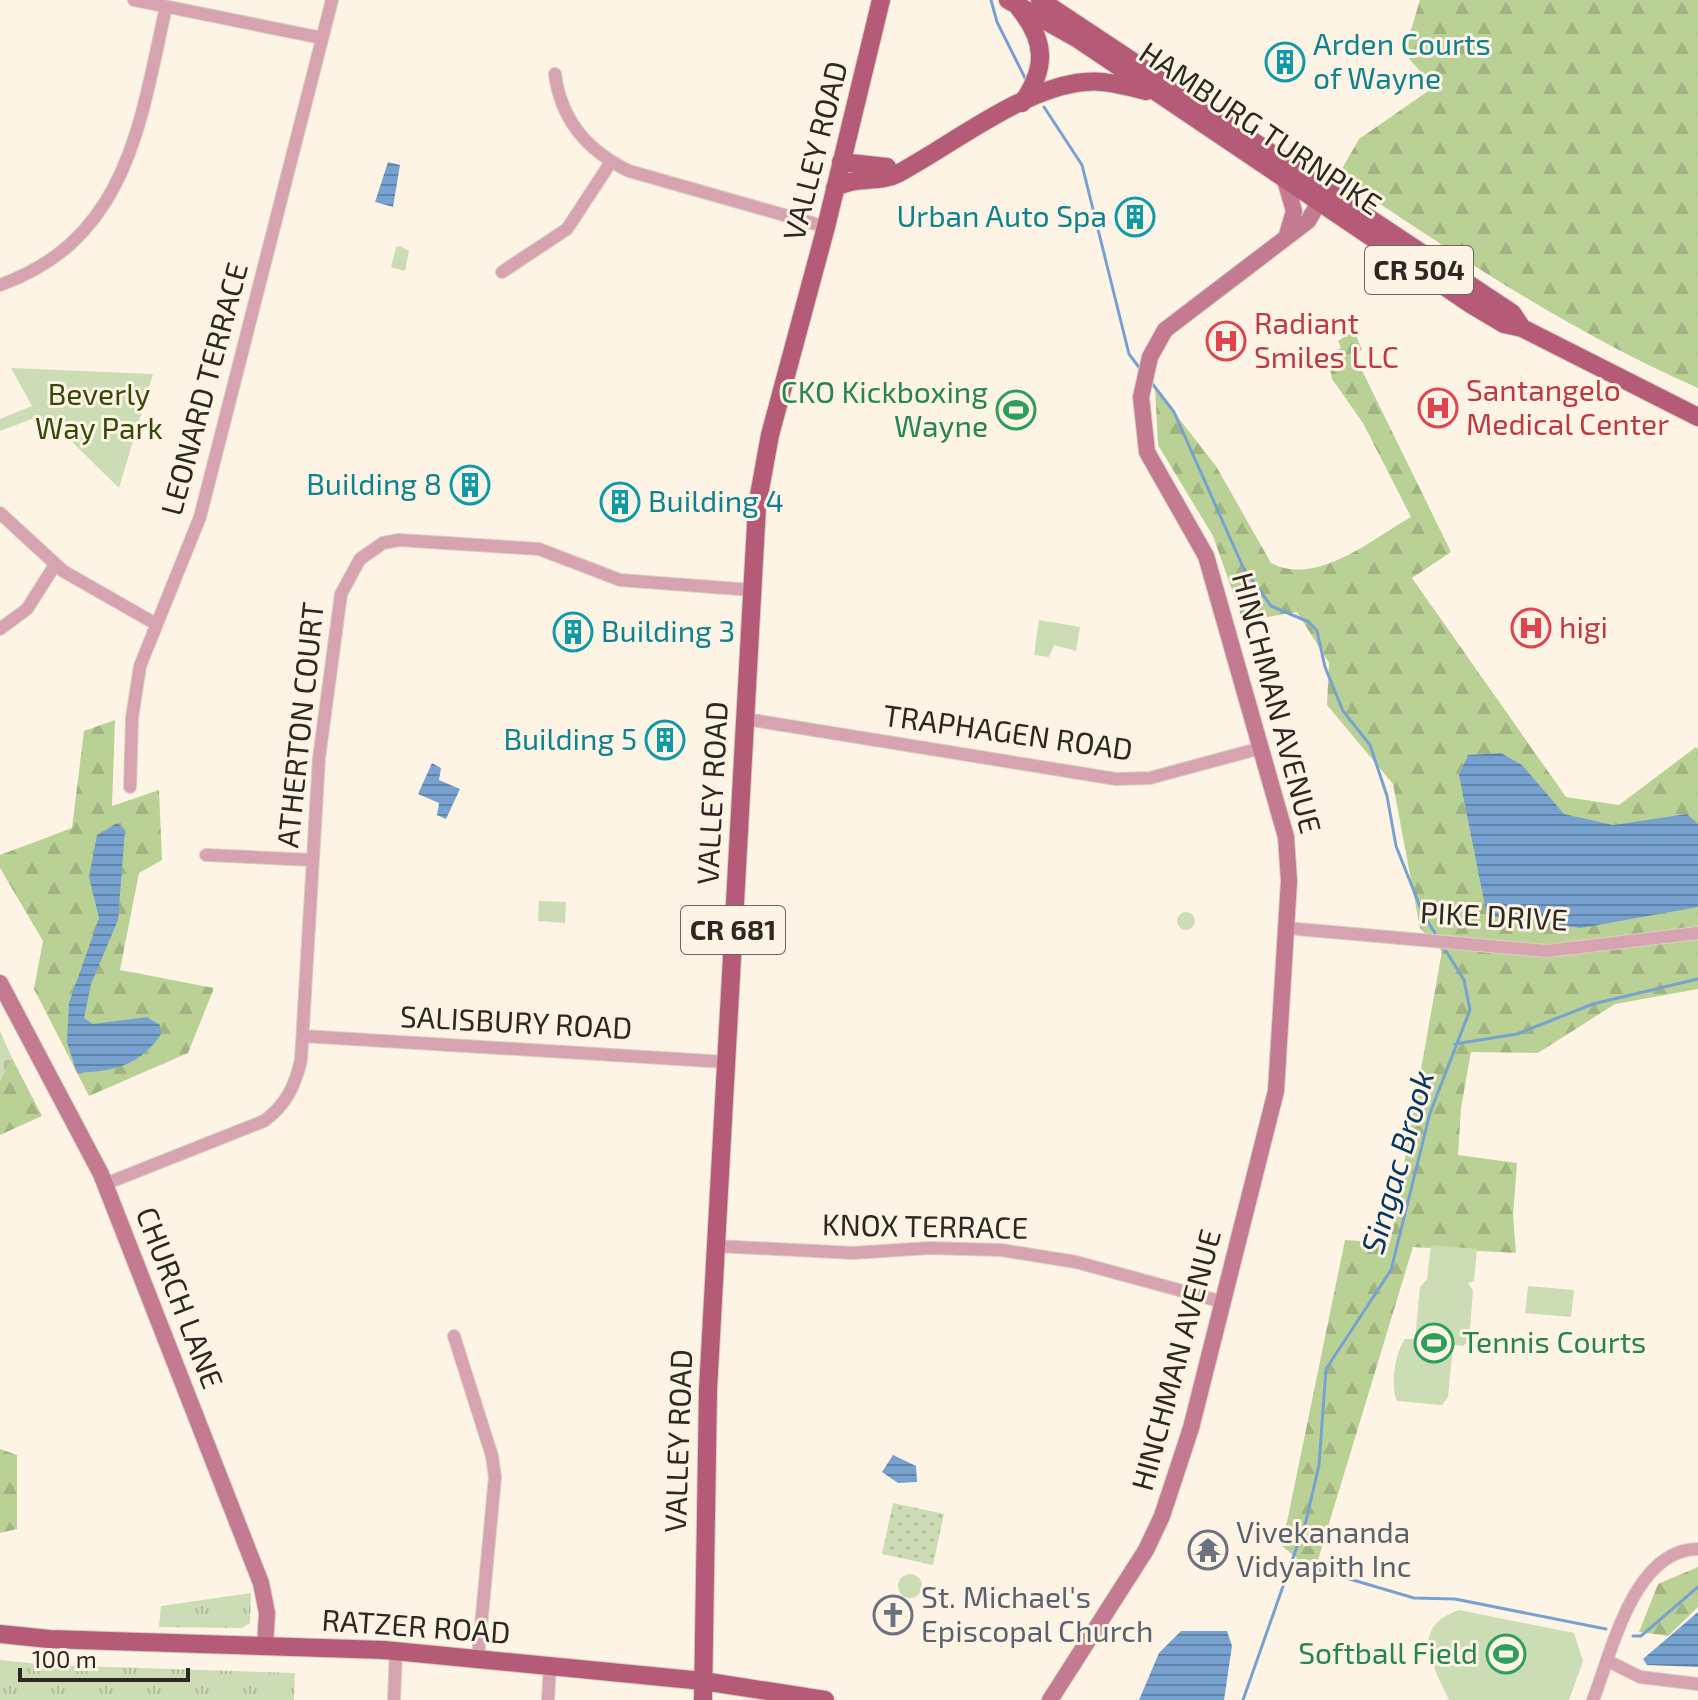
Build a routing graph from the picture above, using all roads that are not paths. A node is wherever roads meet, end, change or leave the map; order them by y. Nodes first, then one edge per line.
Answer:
1 (134, 0) edge
2 (332, 0) edge
3 (881, 0) edge
4 (1040, 0) edge
5 (1011, 2) edge
6 (166, 7) junction
7 (322, 38) junction
8 (555, 74) dead end
9 (1160, 95) junction
10 (1022, 103) junction
11 (611, 162) junction
12 (841, 162) junction
13 (914, 163) junction
14 (1285, 180) junction
15 (835, 188) junction
16 (1324, 197) junction
17 (826, 227) junction
18 (1287, 235) junction
19 (502, 272) dead end
20 (0, 285) edge
21 (1698, 417) edge
22 (0, 513) edge
23 (55, 565) junction
24 (752, 590) junction
25 (156, 624) junction
26 (0, 629) edge
27 (746, 719) junction
28 (1261, 748) junction
29 (130, 787) dead end
30 (206, 855) dead end
31 (313, 860) junction
32 (1286, 928) junction
33 (1698, 933) edge
34 (0, 983) edge
35 (303, 1036) junction
36 (726, 1062) junction
37 (105, 1184) junction
38 (716, 1246) junction
39 (1223, 1302) junction
40 (454, 1336) dead end
41 (1698, 1549) edge
42 (0, 1634) edge
43 (265, 1646) junction
44 (396, 1651) junction
45 (478, 1658) junction
46 (1608, 1661) junction
47 (550, 1665) junction
48 (1698, 1684) edge
49 (703, 1691) edge
50 (394, 1700) edge
51 (548, 1700) edge
52 (825, 1700) edge
53 (1050, 1700) edge
54 (1593, 1700) edge

1 - 6 street
2 - 7 street, LEONARD TERRACE
3 - 12 main road, VALLEY ROAD / CR 681
4 - 16 main road, CR 504
5 - 9 main road, HAMBURG TURNPIKE / CR 504
5 - 10 main road
6 - 7 street
6 - 20 street
7 - 25 street, LEONARD TERRACE
8 - 11 street
9 - 10 main road
9 - 14 main road, HAMBURG TURNPIKE / CR 504
10 - 13 main road
11 - 17 street
11 - 19 street
12 - 13 main road
12 - 15 main road, VALLEY ROAD / CR 681
13 - 15 main road
14 - 16 main road, HAMBURG TURNPIKE / CR 504
14 - 18 street
15 - 17 main road, VALLEY ROAD / CR 681
16 - 18 street, HINCHMAN AVENUE
16 - 21 main road, HAMBURG TURNPIKE / CR 504
17 - 24 main road, VALLEY ROAD / CR 681
18 - 28 street, HINCHMAN AVENUE
22 - 23 street
23 - 25 street
23 - 26 street
24 - 27 main road, VALLEY ROAD / CR 681
24 - 31 street, ATHERTON COURT
25 - 29 street, LEONARD TERRACE
27 - 28 street, TRAPHAGEN ROAD
27 - 36 main road, VALLEY ROAD / CR 681
28 - 32 street, HINCHMAN AVENUE
30 - 31 street
31 - 35 street, ATHERTON COURT
32 - 33 street, PIKE DRIVE
32 - 39 street, HINCHMAN AVENUE
34 - 37 street, CHURCH LANE
35 - 36 street, SALISBURY ROAD
35 - 37 street, ATHERTON COURT
36 - 38 main road, VALLEY ROAD / CR 681
37 - 43 street, CHURCH LANE
38 - 39 street, KNOX TERRACE
38 - 49 main road, VALLEY ROAD / CR 681
39 - 53 street, HINCHMAN AVENUE
40 - 45 street
41 - 46 street
42 - 43 main road, RATZER ROAD
43 - 44 main road, RATZER ROAD
44 - 45 main road, RATZER ROAD
44 - 50 street
45 - 47 main road, RATZER ROAD
46 - 48 street
46 - 54 street
47 - 49 main road, RATZER ROAD
47 - 51 street
49 - 52 main road, RATZER ROAD

